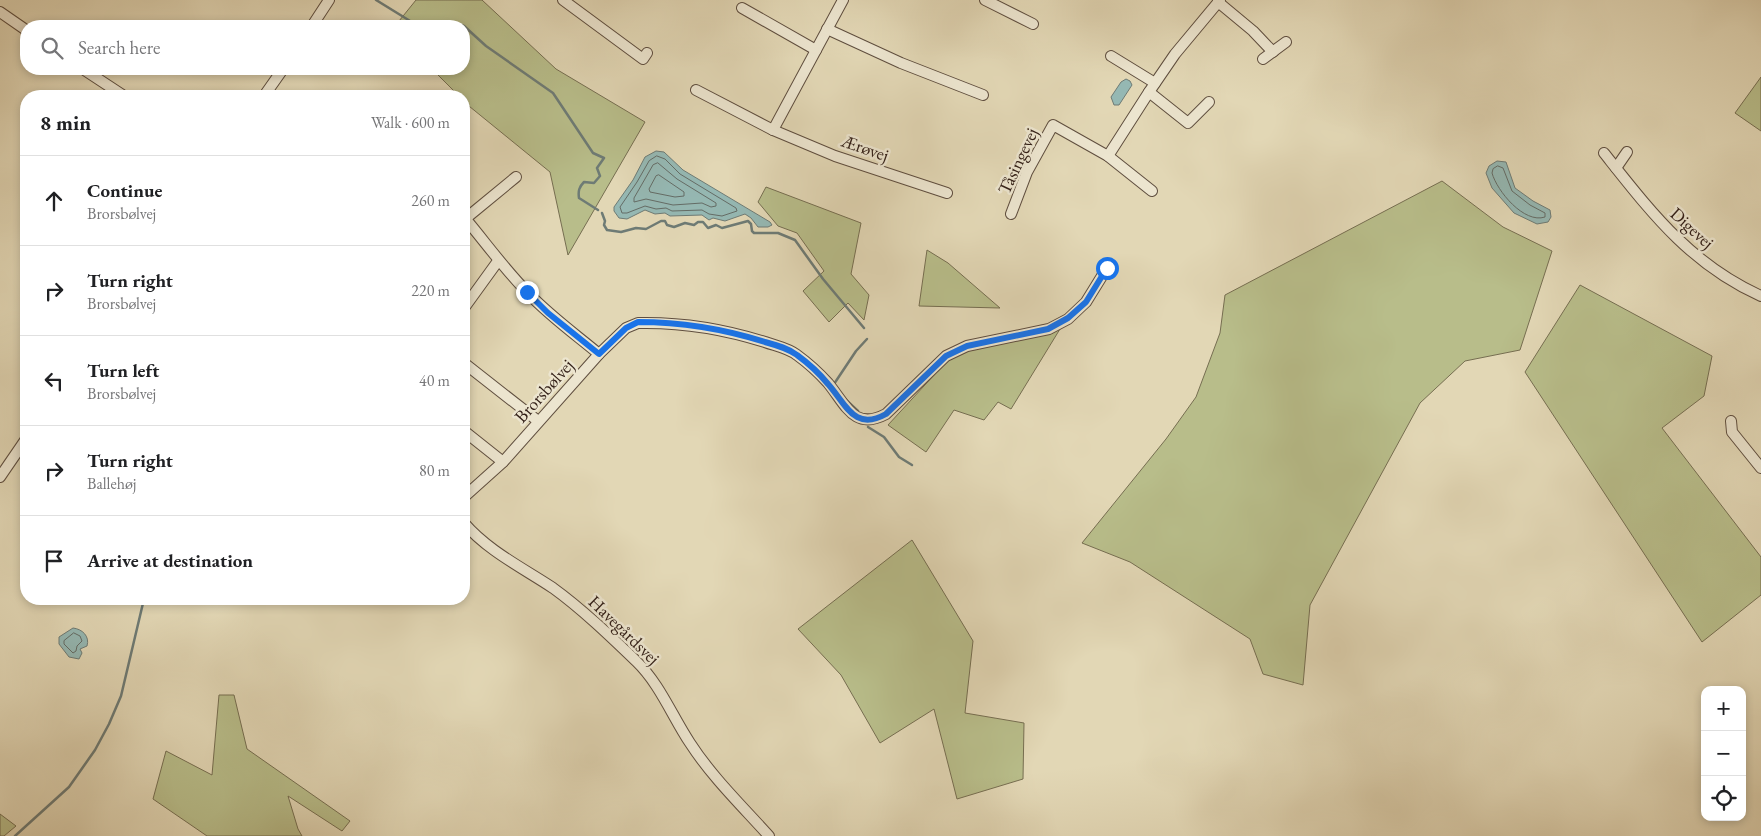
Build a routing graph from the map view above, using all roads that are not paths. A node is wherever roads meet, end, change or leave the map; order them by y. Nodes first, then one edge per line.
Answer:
1 (329, 0) edge
2 (563, 0) edge
3 (842, 0) edge
4 (985, 0) edge
5 (1219, 1) edge
6 (742, 8) dead end
7 (0, 12) edge
8 (316, 20) edge
9 (1033, 24) dead end
10 (20, 26) edge
11 (827, 29) junction
12 (1286, 42) dead end
13 (816, 50) junction
14 (1272, 52) junction
15 (647, 53) dead end
16 (1111, 56) dead end
17 (1263, 59) dead end
18 (92, 75) edge
19 (279, 75) edge
20 (1155, 83) junction
21 (115, 90) edge
22 (268, 90) edge
23 (696, 90) dead end
24 (1149, 92) junction
25 (983, 95) dead end
26 (1209, 102) dead end
27 (773, 130) junction
28 (1627, 152) dead end
29 (1604, 153) dead end
30 (1108, 156) junction
31 (1616, 168) junction
32 (516, 177) dead end
33 (1152, 191) dead end
34 (947, 193) dead end
35 (470, 213) edge
36 (1011, 214) dead end
37 (470, 226) edge
38 (498, 261) junction
39 (1107, 268) dead end
40 (1761, 296) edge
41 (470, 300) edge
42 (599, 354) junction
43 (470, 368) edge
44 (538, 421) junction
45 (1731, 421) dead end
46 (470, 436) edge
47 (20, 448) edge
48 (503, 462) junction
49 (1761, 468) edge
50 (0, 477) edge
51 (470, 492) edge
52 (470, 529) edge
53 (769, 836) edge

1 - 8 street
2 - 15 street
3 - 11 street
4 - 9 street
5 - 14 street
5 - 20 street
6 - 13 street
7 - 10 street
11 - 13 street
11 - 25 street
12 - 14 street
13 - 27 street
14 - 17 street
16 - 20 street
18 - 21 street
19 - 22 street
20 - 24 street
23 - 27 street, Ærøvej
24 - 26 street
24 - 30 street
27 - 34 street, Ærøvej
28 - 31 street
29 - 31 street, Digevej
30 - 33 street, Tåsingevej
30 - 36 street, Tåsingevej
31 - 40 street, Digevej
32 - 35 street
37 - 38 street
38 - 41 street
38 - 42 street
39 - 42 street, Brorsbølvej
42 - 44 street, Brorsbølvej
43 - 44 street
44 - 48 street, Brorsbølvej
45 - 49 street
46 - 48 street
47 - 50 street
48 - 51 street, Brorsbølvej
52 - 53 street, Havegårdsvej

